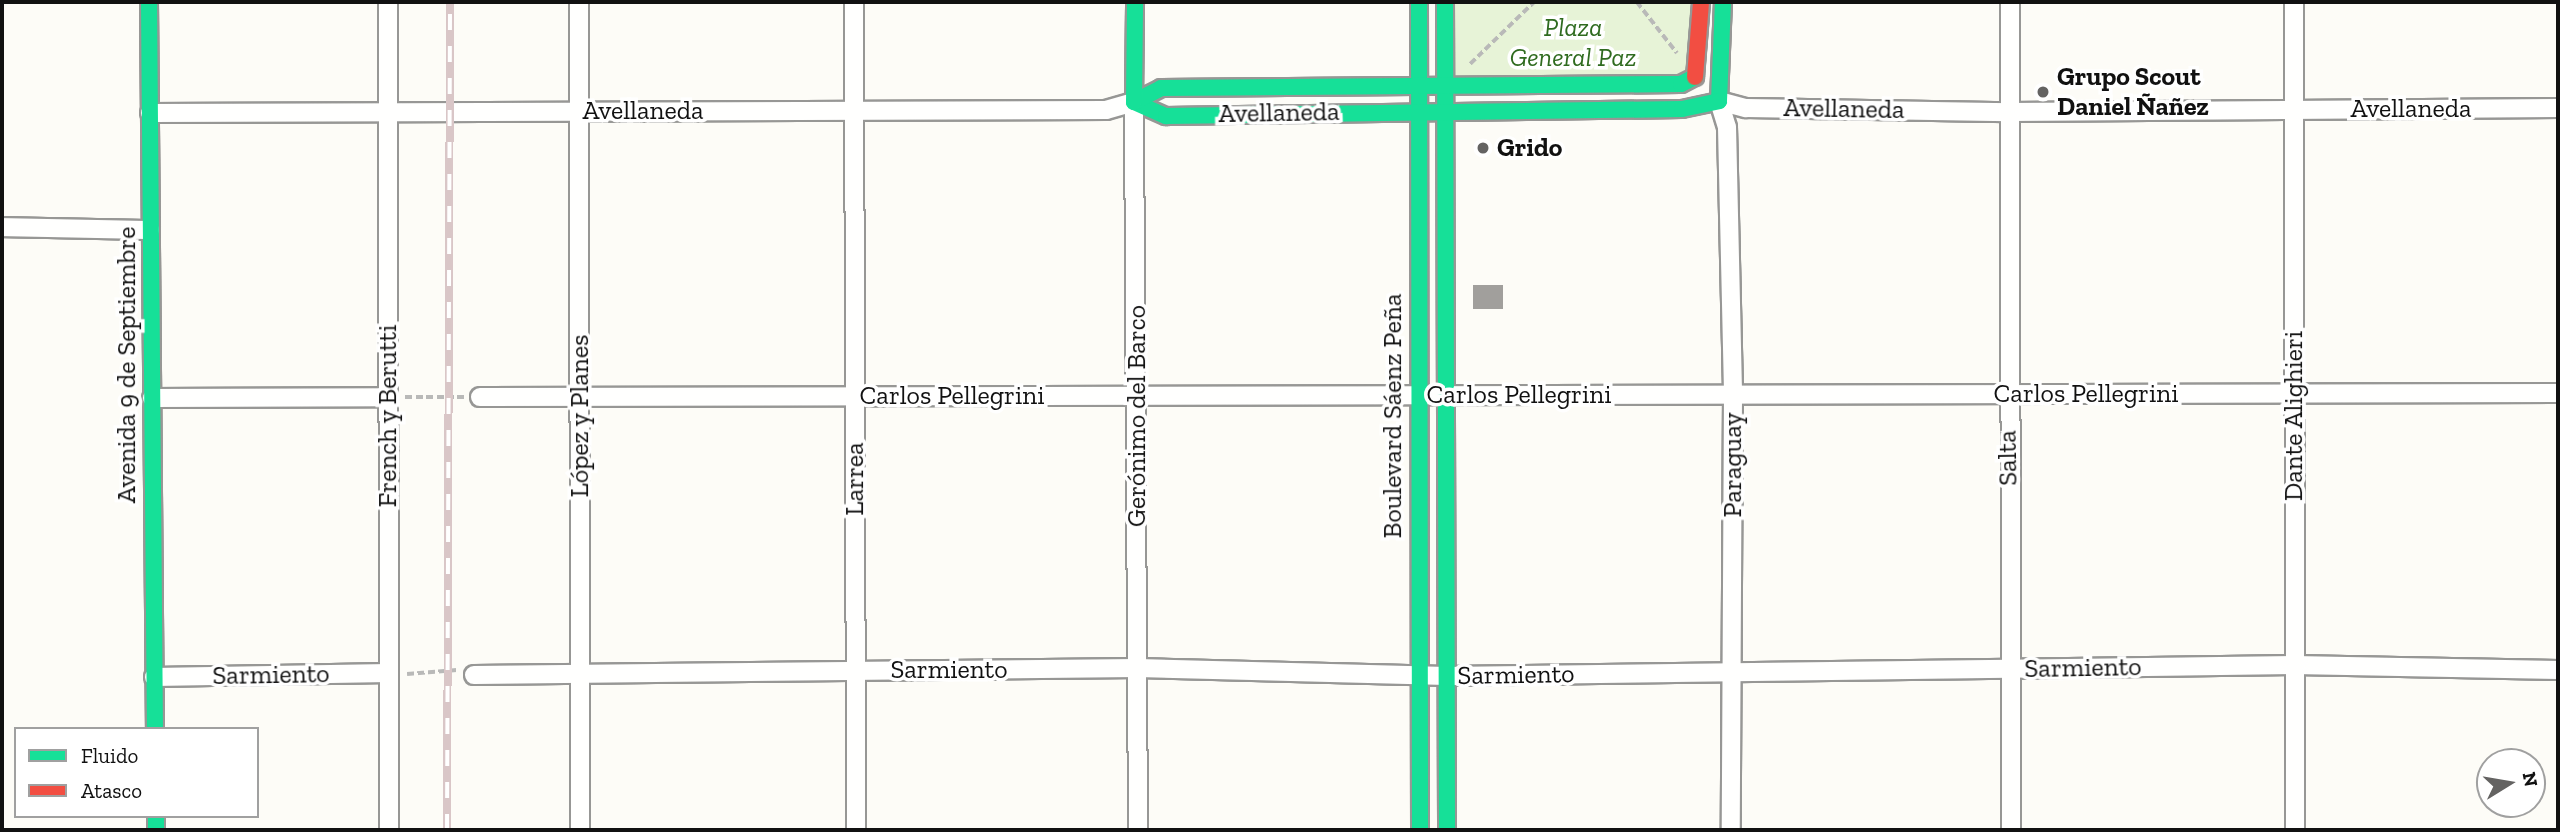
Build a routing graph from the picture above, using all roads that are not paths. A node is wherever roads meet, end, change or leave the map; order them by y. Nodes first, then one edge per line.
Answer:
1 (149, 2) edge
2 (388, 2) edge
3 (579, 2) edge
4 (854, 2) edge
5 (1135, 2) edge
6 (1419, 2) edge
7 (1445, 2) edge
8 (1701, 2) edge
9 (1723, 2) edge
10 (2010, 2) edge
11 (2294, 2) edge
12 (1695, 77) junction
13 (1417, 83) junction
14 (1447, 83) junction
15 (1719, 101) junction
16 (1135, 102) junction
17 (2558, 108) edge
18 (2296, 109) junction
19 (854, 110) junction
20 (579, 111) junction
21 (1416, 111) junction
22 (1446, 111) junction
23 (2010, 112) junction
24 (150, 113) junction
25 (388, 113) junction
26 (2, 227) edge
27 (150, 230) junction
28 (2294, 393) junction
29 (2558, 393) edge
30 (2007, 394) junction
31 (1417, 395) junction
32 (1446, 395) junction
33 (1733, 395) junction
34 (1138, 396) junction
35 (388, 397) junction
36 (480, 397) road end
37 (580, 397) junction
38 (855, 397) junction
39 (152, 398) junction
40 (2294, 665) junction
41 (1138, 668) junction
42 (2012, 669) junction
43 (856, 670) junction
44 (2558, 670) edge
45 (1734, 671) junction
46 (388, 673) junction
47 (580, 674) junction
48 (474, 676) road end
49 (1419, 676) junction
50 (1447, 676) junction
51 (154, 677) junction
52 (155, 727) edge
53 (389, 830) edge
54 (580, 830) edge
55 (856, 830) edge
56 (1138, 830) edge
57 (1420, 830) edge
58 (1447, 830) edge
59 (1731, 830) edge
60 (2011, 830) edge
61 (2295, 830) edge

1 - 24 main road, Avenida 9 de Septiembre
2 - 25 street, French y Berutti
3 - 20 street, López y Planes
4 - 19 street, Larrea
5 - 16 main road, Gerónimo del Barco
6 - 13 main road, Boulevard Sáenz Peña
7 - 14 main road, Boulevard Sáenz Peña
8 - 12 main road
9 - 15 main road, Paraguay
10 - 23 street, Salta
11 - 18 street, Dante Alighieri
12 - 14 main road, Avellaneda
12 - 15 main road
13 - 14 main road, Avellaneda
13 - 16 main road, Avellaneda
13 - 21 main road, Boulevard Sáenz Peña
14 - 22 main road, Boulevard Sáenz Peña
15 - 22 main road, Avellaneda
15 - 23 street, Avellaneda
15 - 33 street, Paraguay
16 - 19 street, Avellaneda
16 - 21 main road, Avellaneda
16 - 34 street, Gerónimo del Barco
17 - 18 street, Avellaneda
18 - 23 street, Avellaneda
18 - 28 street, Dante Alighieri
19 - 20 street, Avellaneda
19 - 38 street, Larrea
20 - 25 street, Avellaneda
20 - 37 street, López y Planes
21 - 22 main road, Avellaneda
21 - 31 main road, Boulevard Sáenz Peña
22 - 32 main road, Boulevard Sáenz Peña
23 - 30 street, Salta
24 - 25 street, Avellaneda
24 - 27 main road, Avenida 9 de Septiembre
25 - 35 street, French y Berutti
26 - 27 street
27 - 39 main road, Avenida 9 de Septiembre
28 - 29 street, Carlos Pellegrini
28 - 30 street, Carlos Pellegrini
28 - 40 street, Dante Alighieri
30 - 33 street, Carlos Pellegrini
30 - 42 street, Salta
31 - 32 street, Carlos Pellegrini
31 - 34 street, Carlos Pellegrini
31 - 49 main road, Boulevard Sáenz Peña
32 - 33 street, Carlos Pellegrini
32 - 50 main road, Boulevard Sáenz Peña
33 - 45 street, Paraguay
34 - 38 street, Carlos Pellegrini
34 - 41 street, Gerónimo del Barco
35 - 39 street
35 - 46 street, French y Berutti
36 - 37 street, Carlos Pellegrini
37 - 38 street, Carlos Pellegrini
37 - 47 street, López y Planes
38 - 43 street, Larrea
39 - 51 main road, Avenida 9 de Septiembre
40 - 42 street, Sarmiento
40 - 44 street, Sarmiento
40 - 61 street, Dante Alighieri
41 - 43 street, Sarmiento
41 - 49 street, Sarmiento
41 - 56 street, Gerónimo del Barco
42 - 45 street, Sarmiento
42 - 60 street, Salta
43 - 47 street, Sarmiento
43 - 55 street, Larrea
45 - 50 street, Sarmiento
45 - 59 street, Paraguay
46 - 51 street, Sarmiento
46 - 53 street, French y Berutti
47 - 48 street, Sarmiento
47 - 54 street, López y Planes
49 - 50 street, Sarmiento
49 - 57 main road, Boulevard Sáenz Peña
50 - 58 main road, Boulevard Sáenz Peña
51 - 52 main road, Avenida 9 de Septiembre

